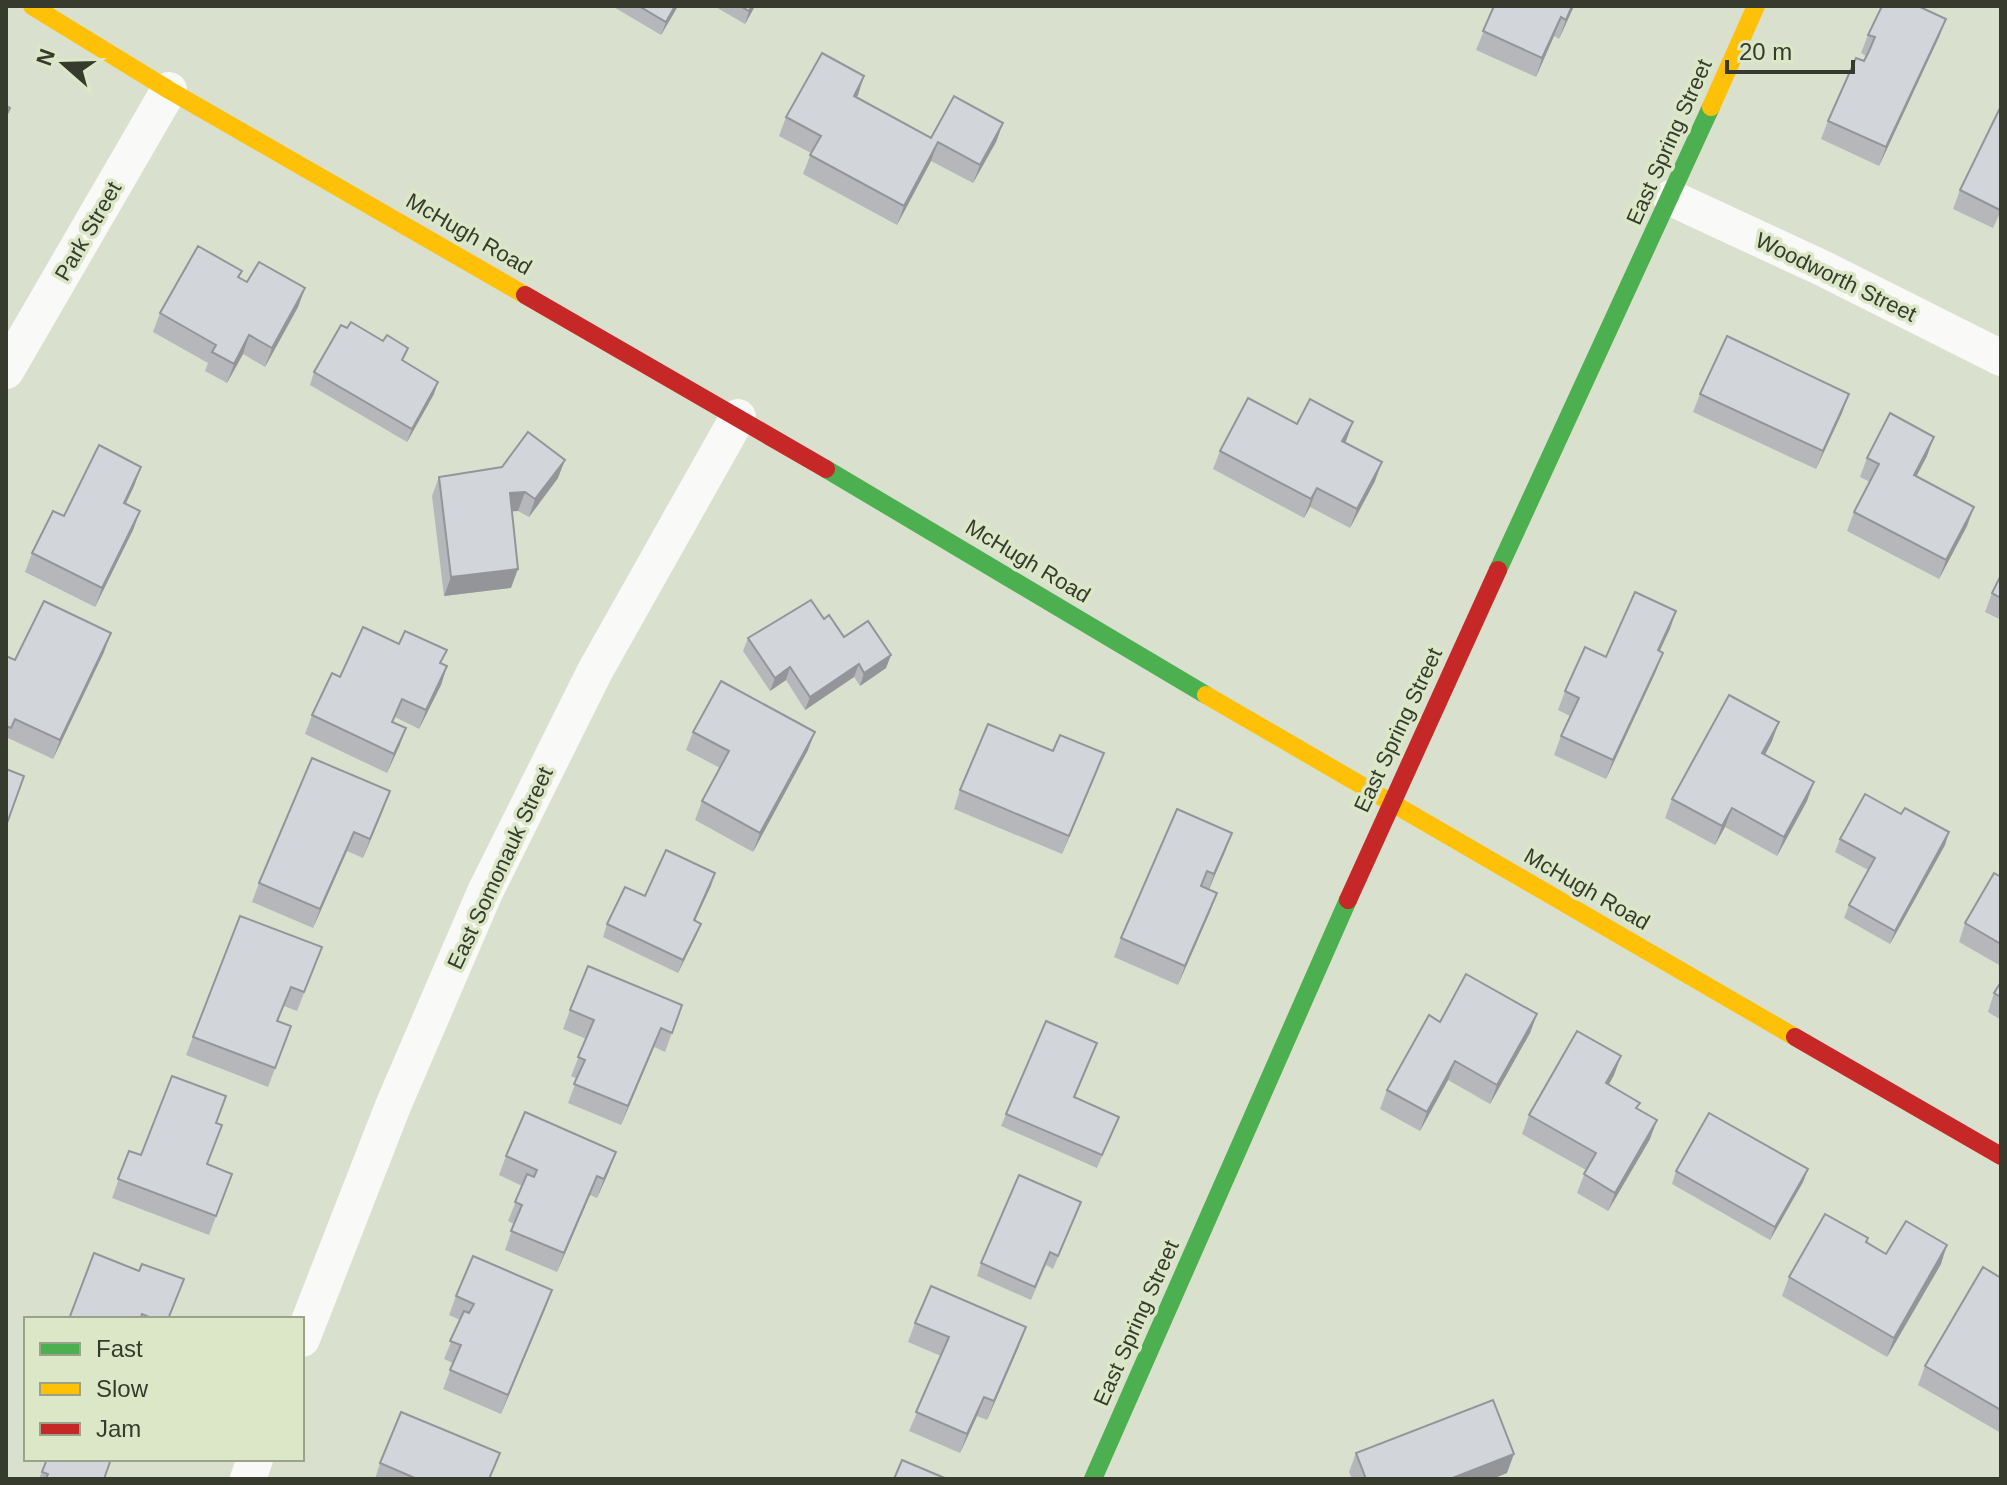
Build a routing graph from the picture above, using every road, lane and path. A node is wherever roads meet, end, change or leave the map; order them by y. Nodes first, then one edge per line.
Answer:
1 (32, 6) edge
2 (1756, 6) edge
3 (169, 90) junction
4 (1671, 198) junction
5 (2001, 358) edge
6 (6, 371) edge
7 (738, 417) junction
8 (1390, 804) junction
9 (2001, 1156) edge
10 (304, 1334) edge
11 (1093, 1479) edge

1 - 3 street, McHugh Road
2 - 4 street, East Spring Street
3 - 6 street, Park Street
3 - 7 street, McHugh Road
4 - 5 street, Woodworth Street
4 - 8 street, East Spring Street
7 - 8 street, McHugh Road
7 - 10 street, East Somonauk Street
8 - 9 street, McHugh Road
8 - 11 street, East Spring Street

